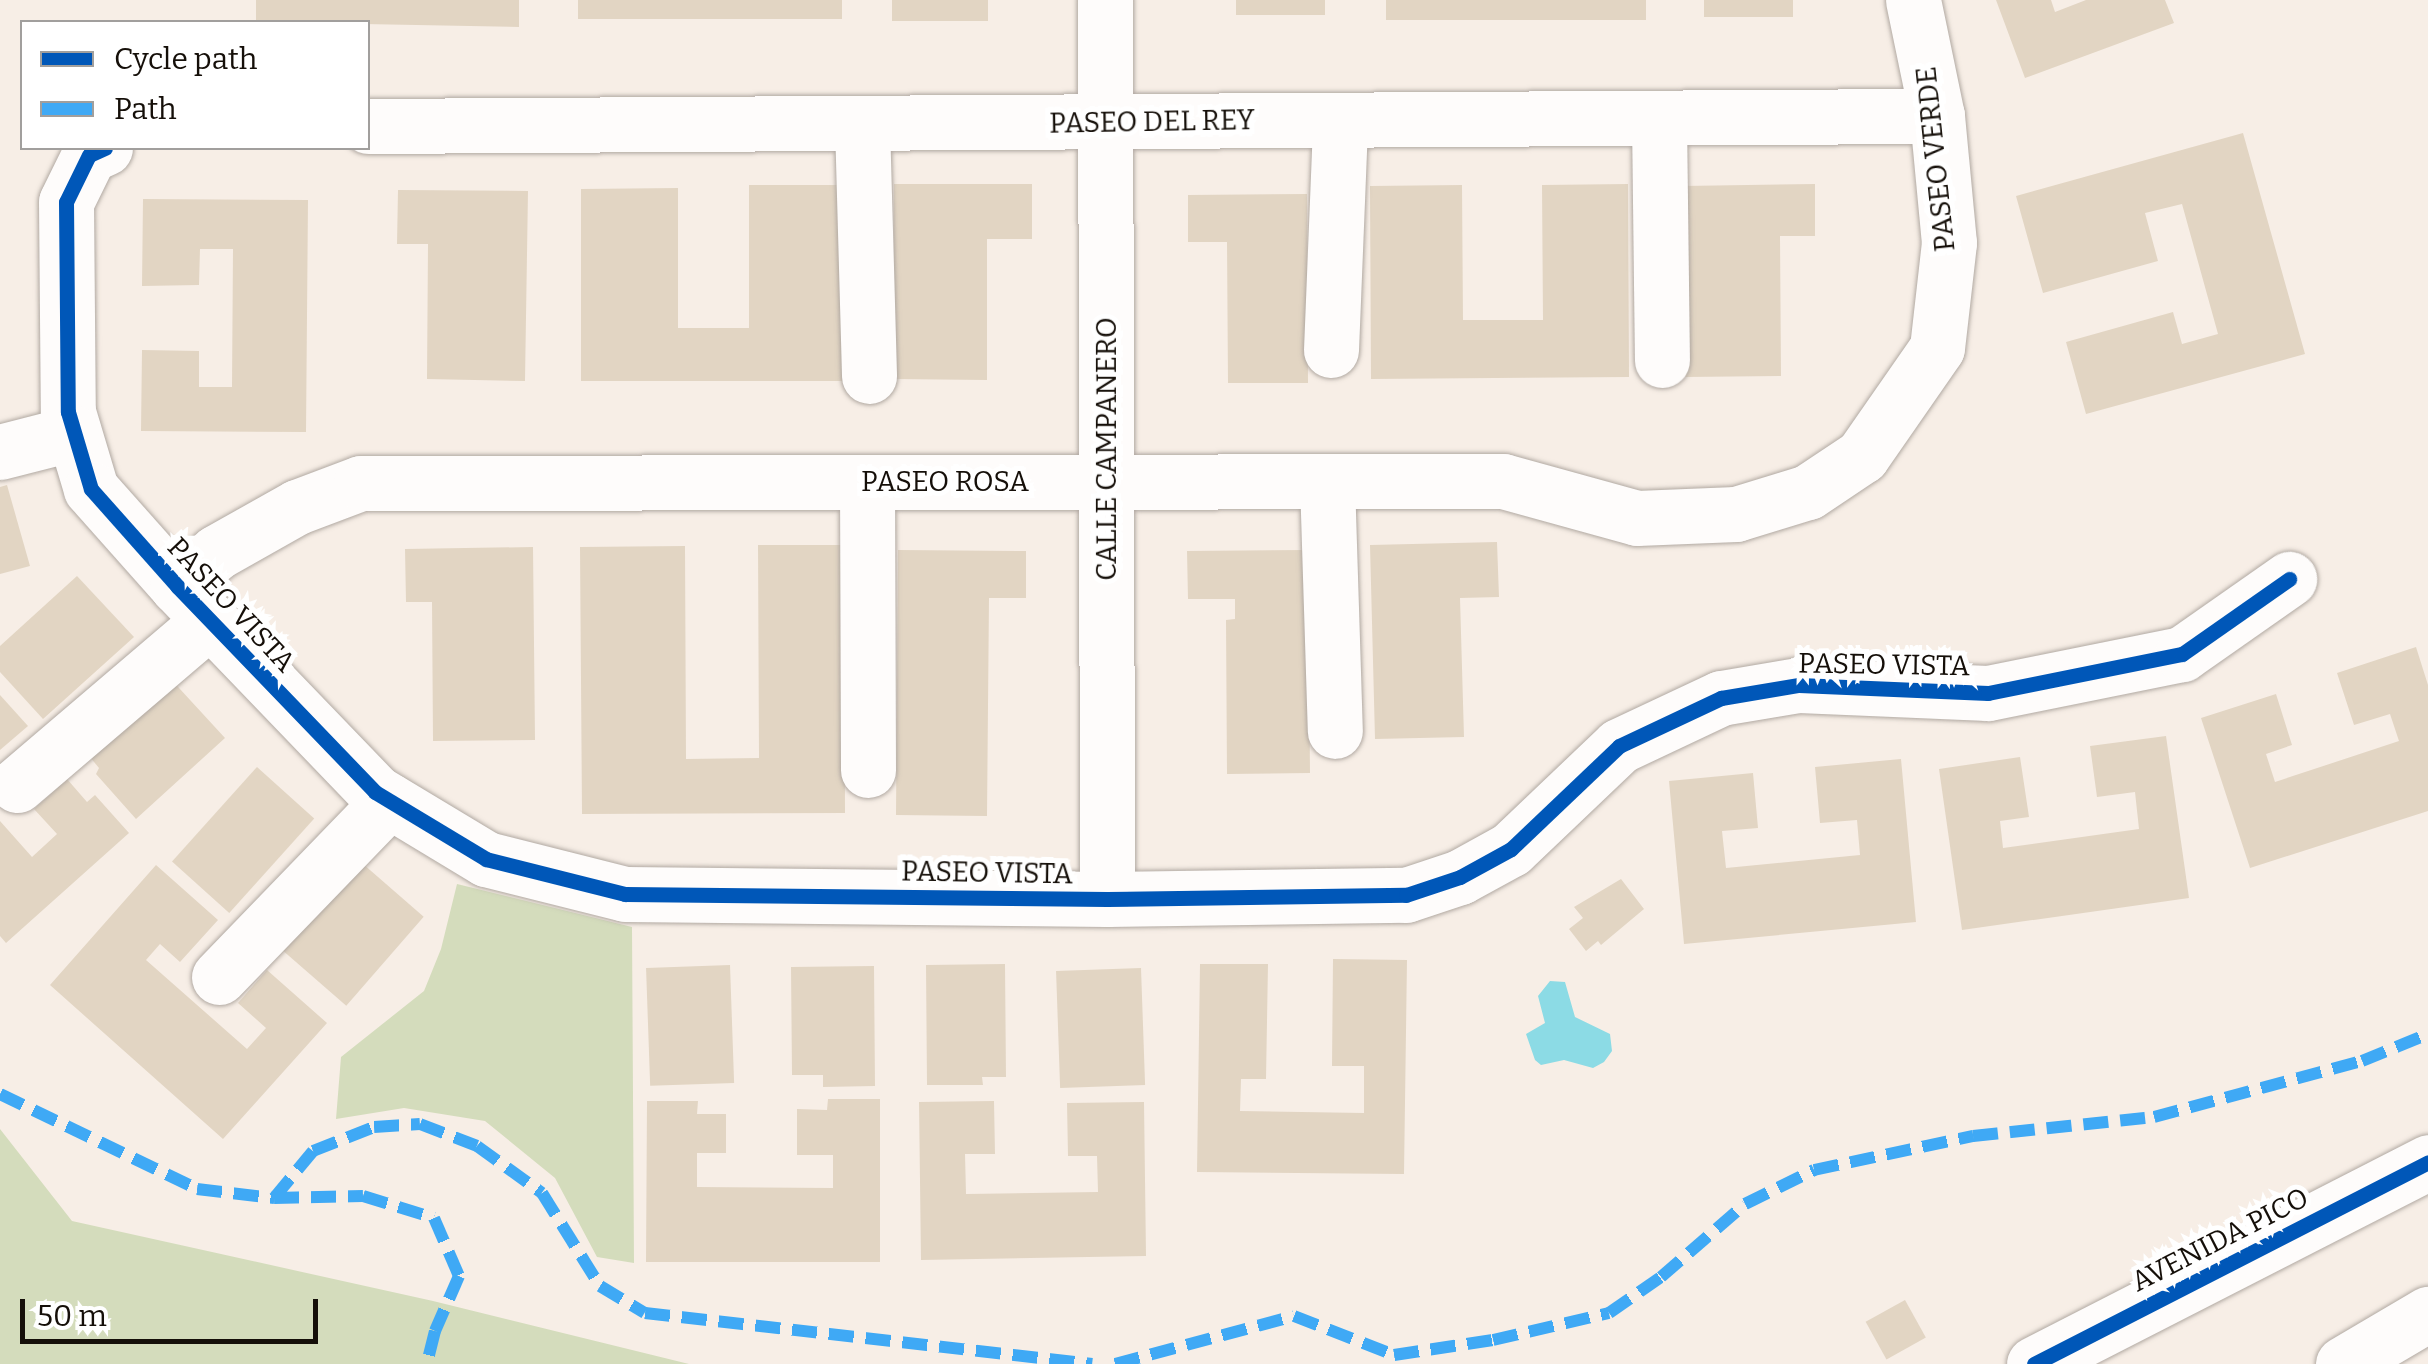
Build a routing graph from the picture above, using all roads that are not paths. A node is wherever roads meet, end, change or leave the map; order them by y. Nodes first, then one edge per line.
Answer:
1 (1105, 0) edge
2 (1912, 0) edge
3 (1938, 116) junction
4 (1658, 118) junction
5 (1340, 120) junction
6 (1104, 122) junction
7 (862, 124) junction
8 (370, 126) edge
9 (97, 151) edge
10 (1331, 350) dead end
11 (1662, 360) dead end
12 (870, 376) dead end
13 (74, 433) junction
14 (0, 452) edge
15 (1327, 481) junction
16 (867, 482) junction
17 (1108, 482) junction
18 (1736, 514) joint
19 (2290, 579) dead end
20 (194, 603) junction
21 (1335, 731) dead end
22 (868, 770) dead end
23 (16, 785) dead end
24 (389, 801) junction
25 (1108, 899) junction
26 (219, 976) dead end
27 (2428, 1162) edge
28 (2428, 1314) edge
29 (2034, 1364) edge
30 (2343, 1364) edge

1 - 6 street, CALLE CAMPANERO
2 - 3 street, PASEO VERDE
3 - 4 street, PASEO DEL REY
3 - 18 street, PASEO VERDE
4 - 5 street, PASEO DEL REY
4 - 11 street
5 - 6 street, PASEO DEL REY
5 - 10 street
6 - 7 street, PASEO DEL REY
6 - 17 street, CALLE CAMPANERO
7 - 8 street, PASEO DEL REY
7 - 12 street
9 - 13 street, PASEO VISTA
13 - 14 street
13 - 20 street, PASEO VISTA
15 - 17 street, PASEO ROSA
15 - 18 street, PASEO ROSA
15 - 21 street
16 - 17 street, PASEO ROSA
16 - 20 street, PASEO ROSA
16 - 22 street
17 - 25 street, CALLE CAMPANERO
19 - 25 street, PASEO VISTA
20 - 23 street, PASEO VISTA
20 - 24 street, PASEO VISTA
24 - 25 street, PASEO VISTA
24 - 26 street
27 - 29 street, AVENIDA PICO
28 - 30 street

